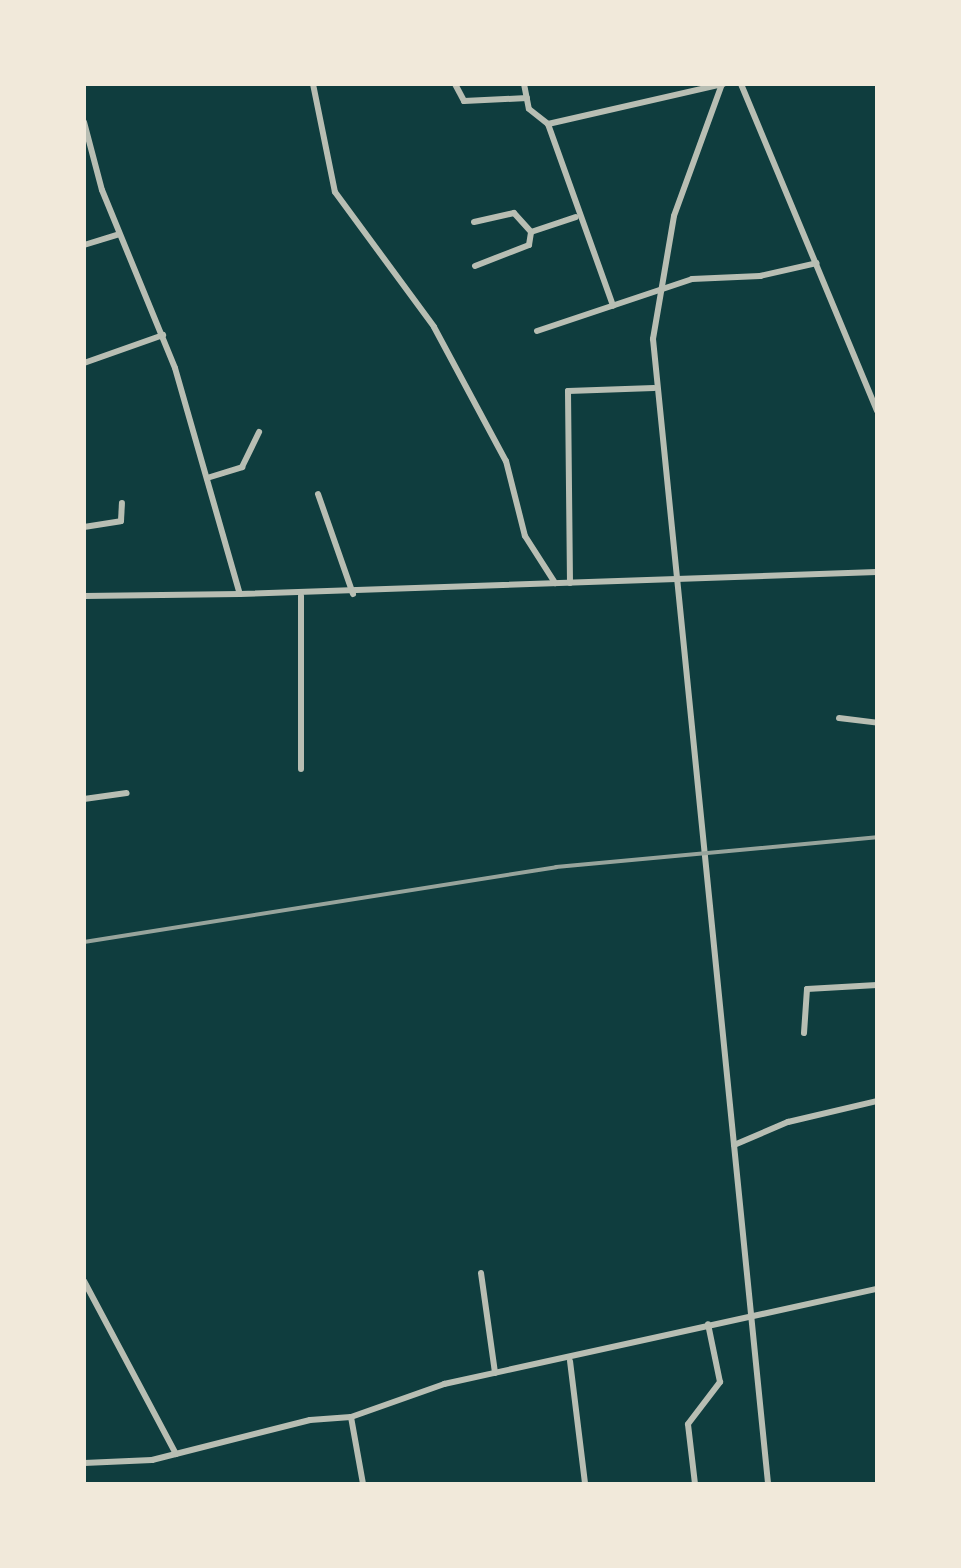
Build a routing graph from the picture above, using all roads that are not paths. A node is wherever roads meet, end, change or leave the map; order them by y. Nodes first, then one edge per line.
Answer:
1 (313, 84) edge
2 (455, 84) edge
3 (524, 84) edge
4 (722, 84) edge
5 (741, 84) edge
6 (527, 98) junction
7 (84, 122) edge
8 (548, 124) junction
9 (86, 144) edge
10 (576, 217) junction
11 (474, 222) dead end
12 (531, 232) junction
13 (119, 234) junction
14 (84, 245) edge
15 (817, 263) junction
16 (475, 266) dead end
17 (656, 293) junction
18 (613, 306) junction
19 (537, 331) dead end
20 (163, 335) junction
21 (84, 363) edge
22 (654, 388) junction
23 (877, 411) edge
24 (259, 432) dead end
25 (207, 478) junction
26 (318, 494) dead end
27 (122, 503) dead end
28 (84, 527) edge
29 (877, 572) edge
30 (674, 580) junction
31 (555, 583) junction
32 (570, 583) junction
33 (240, 594) junction
34 (353, 594) junction
35 (84, 596) edge
36 (301, 596) junction
37 (839, 718) dead end
38 (877, 723) edge
39 (301, 769) dead end
40 (127, 793) dead end
41 (84, 799) edge
42 (877, 985) edge
43 (804, 1033) dead end
44 (877, 1101) edge
45 (734, 1145) junction
46 (481, 1273) dead end
47 (84, 1281) edge
48 (877, 1289) edge
49 (751, 1313) junction
50 (708, 1324) junction
51 (570, 1361) junction
52 (495, 1373) junction
53 (351, 1417) junction
54 (176, 1454) junction
55 (84, 1463) edge
56 (363, 1484) edge
57 (585, 1484) edge
58 (695, 1484) edge
59 (768, 1484) edge

1 - 31 street
2 - 6 street
3 - 6 street
4 - 8 street
4 - 17 street
5 - 15 street
6 - 8 street
7 - 9 street
8 - 10 street
9 - 13 street
10 - 12 street
10 - 18 street
11 - 12 street
12 - 16 street
13 - 14 street
13 - 20 street
15 - 17 street
15 - 23 street
17 - 18 street
17 - 22 street
18 - 19 street
20 - 21 street
20 - 25 street
22 - 30 street
22 - 32 street
24 - 25 street
25 - 33 street
26 - 34 street
27 - 28 street
29 - 30 street
30 - 32 street
30 - 45 street
31 - 32 street
31 - 34 street
33 - 35 street
33 - 36 street
34 - 36 street
36 - 39 street
37 - 38 street
40 - 41 street
42 - 43 street
44 - 45 street
45 - 49 street
46 - 52 street
47 - 54 street
48 - 49 street
49 - 50 street
49 - 59 street
50 - 51 street
50 - 58 street
51 - 52 street
51 - 57 street
52 - 53 street
53 - 54 street
53 - 56 street
54 - 55 street

